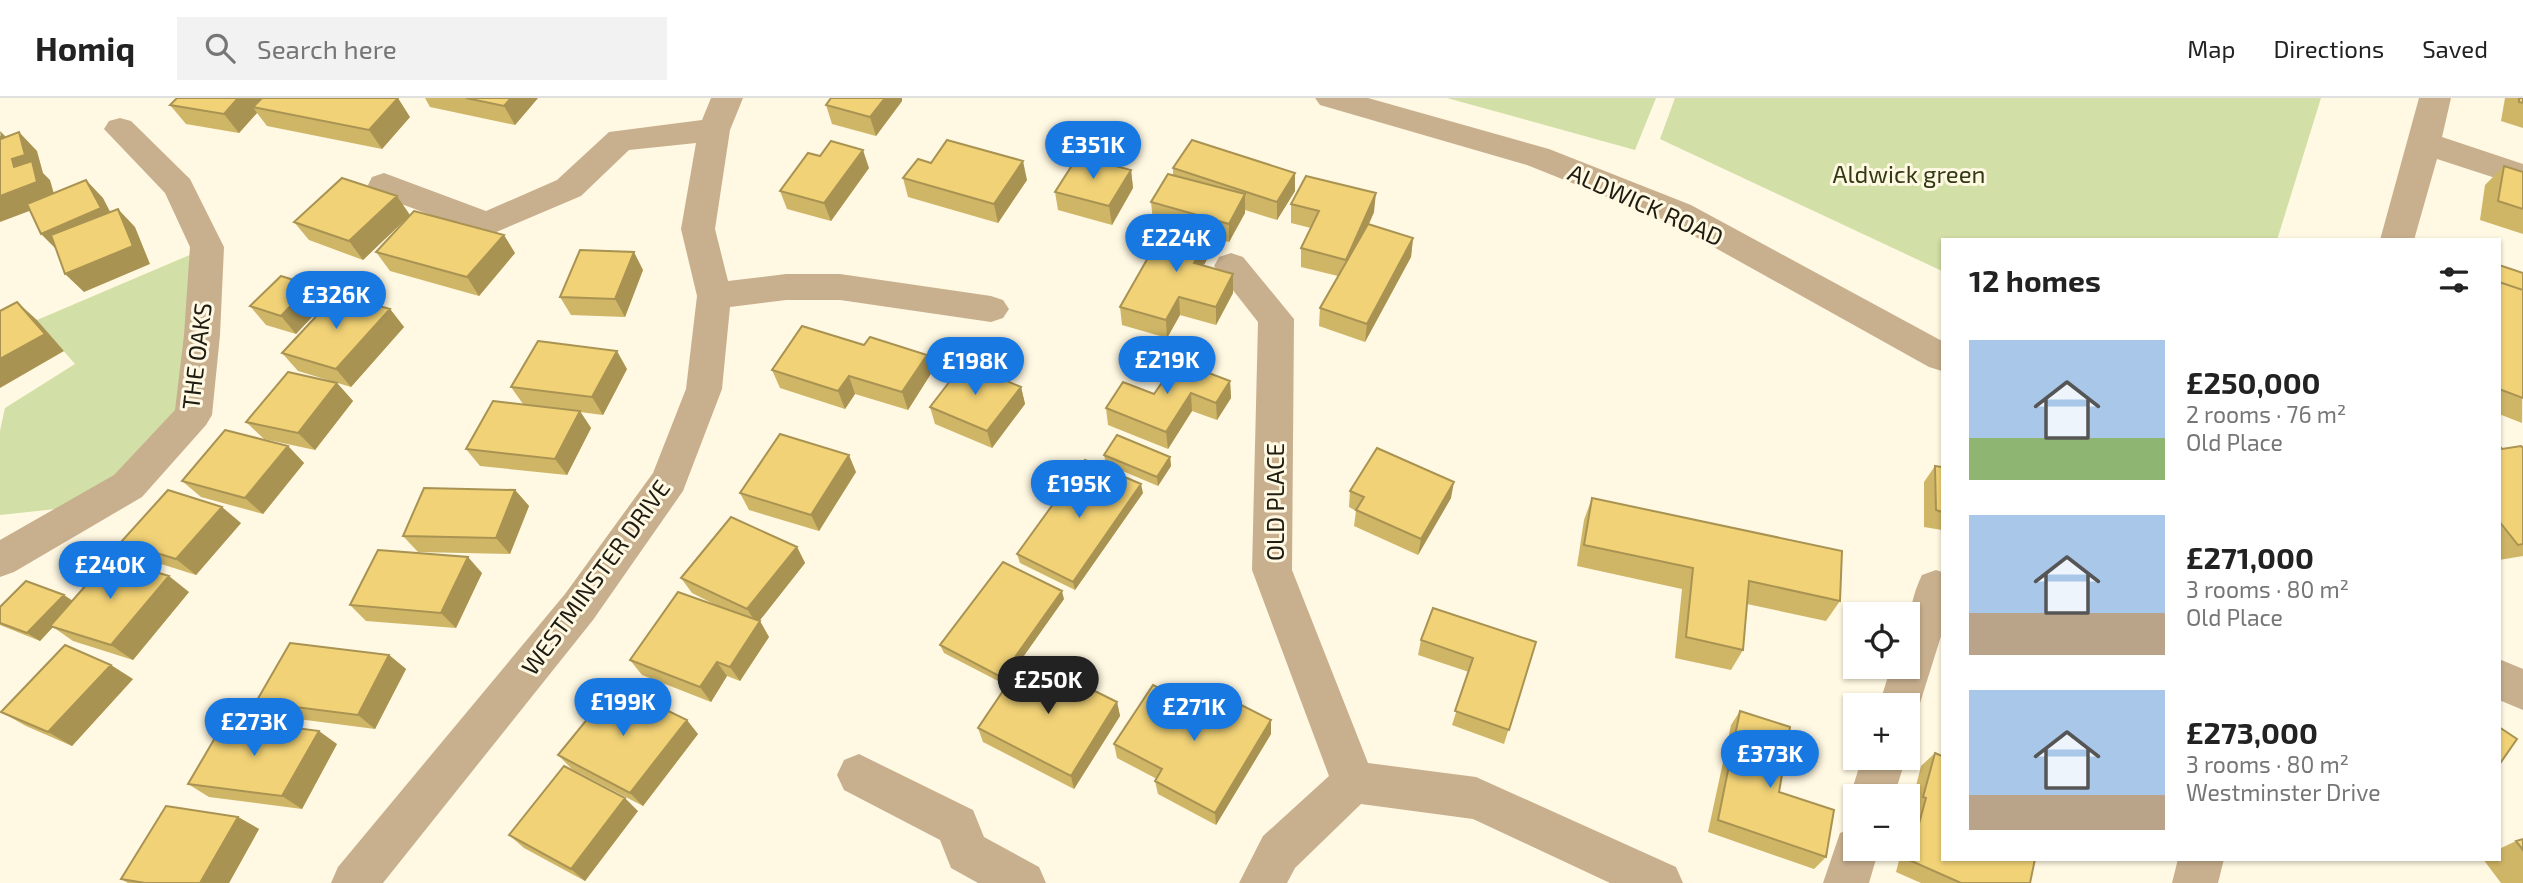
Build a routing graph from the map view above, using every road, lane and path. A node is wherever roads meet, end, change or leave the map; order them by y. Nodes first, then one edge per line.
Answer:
1 (1331, 98) edge
2 (2435, 98) edge
3 (721, 114) edge
4 (120, 129) dead end
5 (2425, 143) junction
6 (2523, 176) edge
7 (384, 185) dead end
8 (2397, 238) edge
9 (1231, 266) dead end
10 (714, 296) junction
11 (991, 309) dead end
12 (1941, 356) edge
13 (0, 560) edge
14 (1936, 587) dead end
15 (2501, 679) edge
16 (2523, 691) edge
17 (1904, 693) edge
18 (859, 775) dead end
19 (1353, 782) junction
20 (1852, 861) edge
21 (2200, 861) edge
22 (354, 883) edge
23 (1023, 883) edge
24 (1262, 883) edge
25 (1660, 883) edge
26 (1846, 883) edge
27 (2195, 883) edge

1 - 12 street, ALDWICK ROAD
2 - 5 street
3 - 7 street
3 - 10 street, WESTMINSTER DRIVE
4 - 13 street, THE OAKS
5 - 6 street
5 - 8 street
9 - 19 street, OLD PLACE
10 - 11 street
10 - 22 street, WESTMINSTER DRIVE
14 - 17 street
15 - 16 street
18 - 23 street
19 - 24 street
19 - 25 street
20 - 26 street
21 - 27 street

